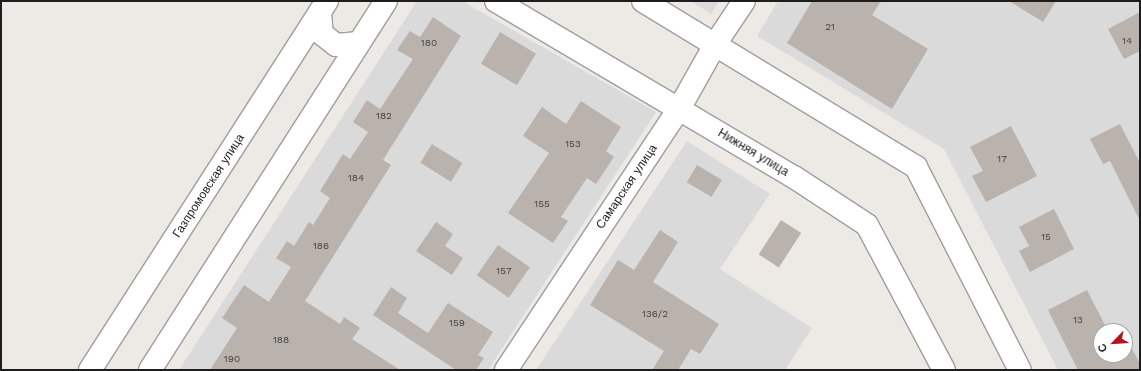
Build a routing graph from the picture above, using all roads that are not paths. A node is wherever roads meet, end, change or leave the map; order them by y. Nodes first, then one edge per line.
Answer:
1 (386, 1) edge
2 (496, 1) edge
3 (643, 1) edge
4 (744, 1) edge
5 (324, 6) edge
6 (359, 43) junction
7 (716, 43) junction
8 (679, 109) junction
9 (90, 370) edge
10 (150, 370) edge
11 (506, 370) edge
12 (944, 370) edge
13 (1020, 370) edge

1 - 6 street
2 - 8 street, Нижняя улица
3 - 7 street
4 - 7 street, Самарская улица
5 - 6 street
5 - 9 street, Газпромовская улица
6 - 10 street
7 - 8 street, Самарская улица
7 - 13 street
8 - 11 street, Самарская улица
8 - 12 street, Нижняя улица

